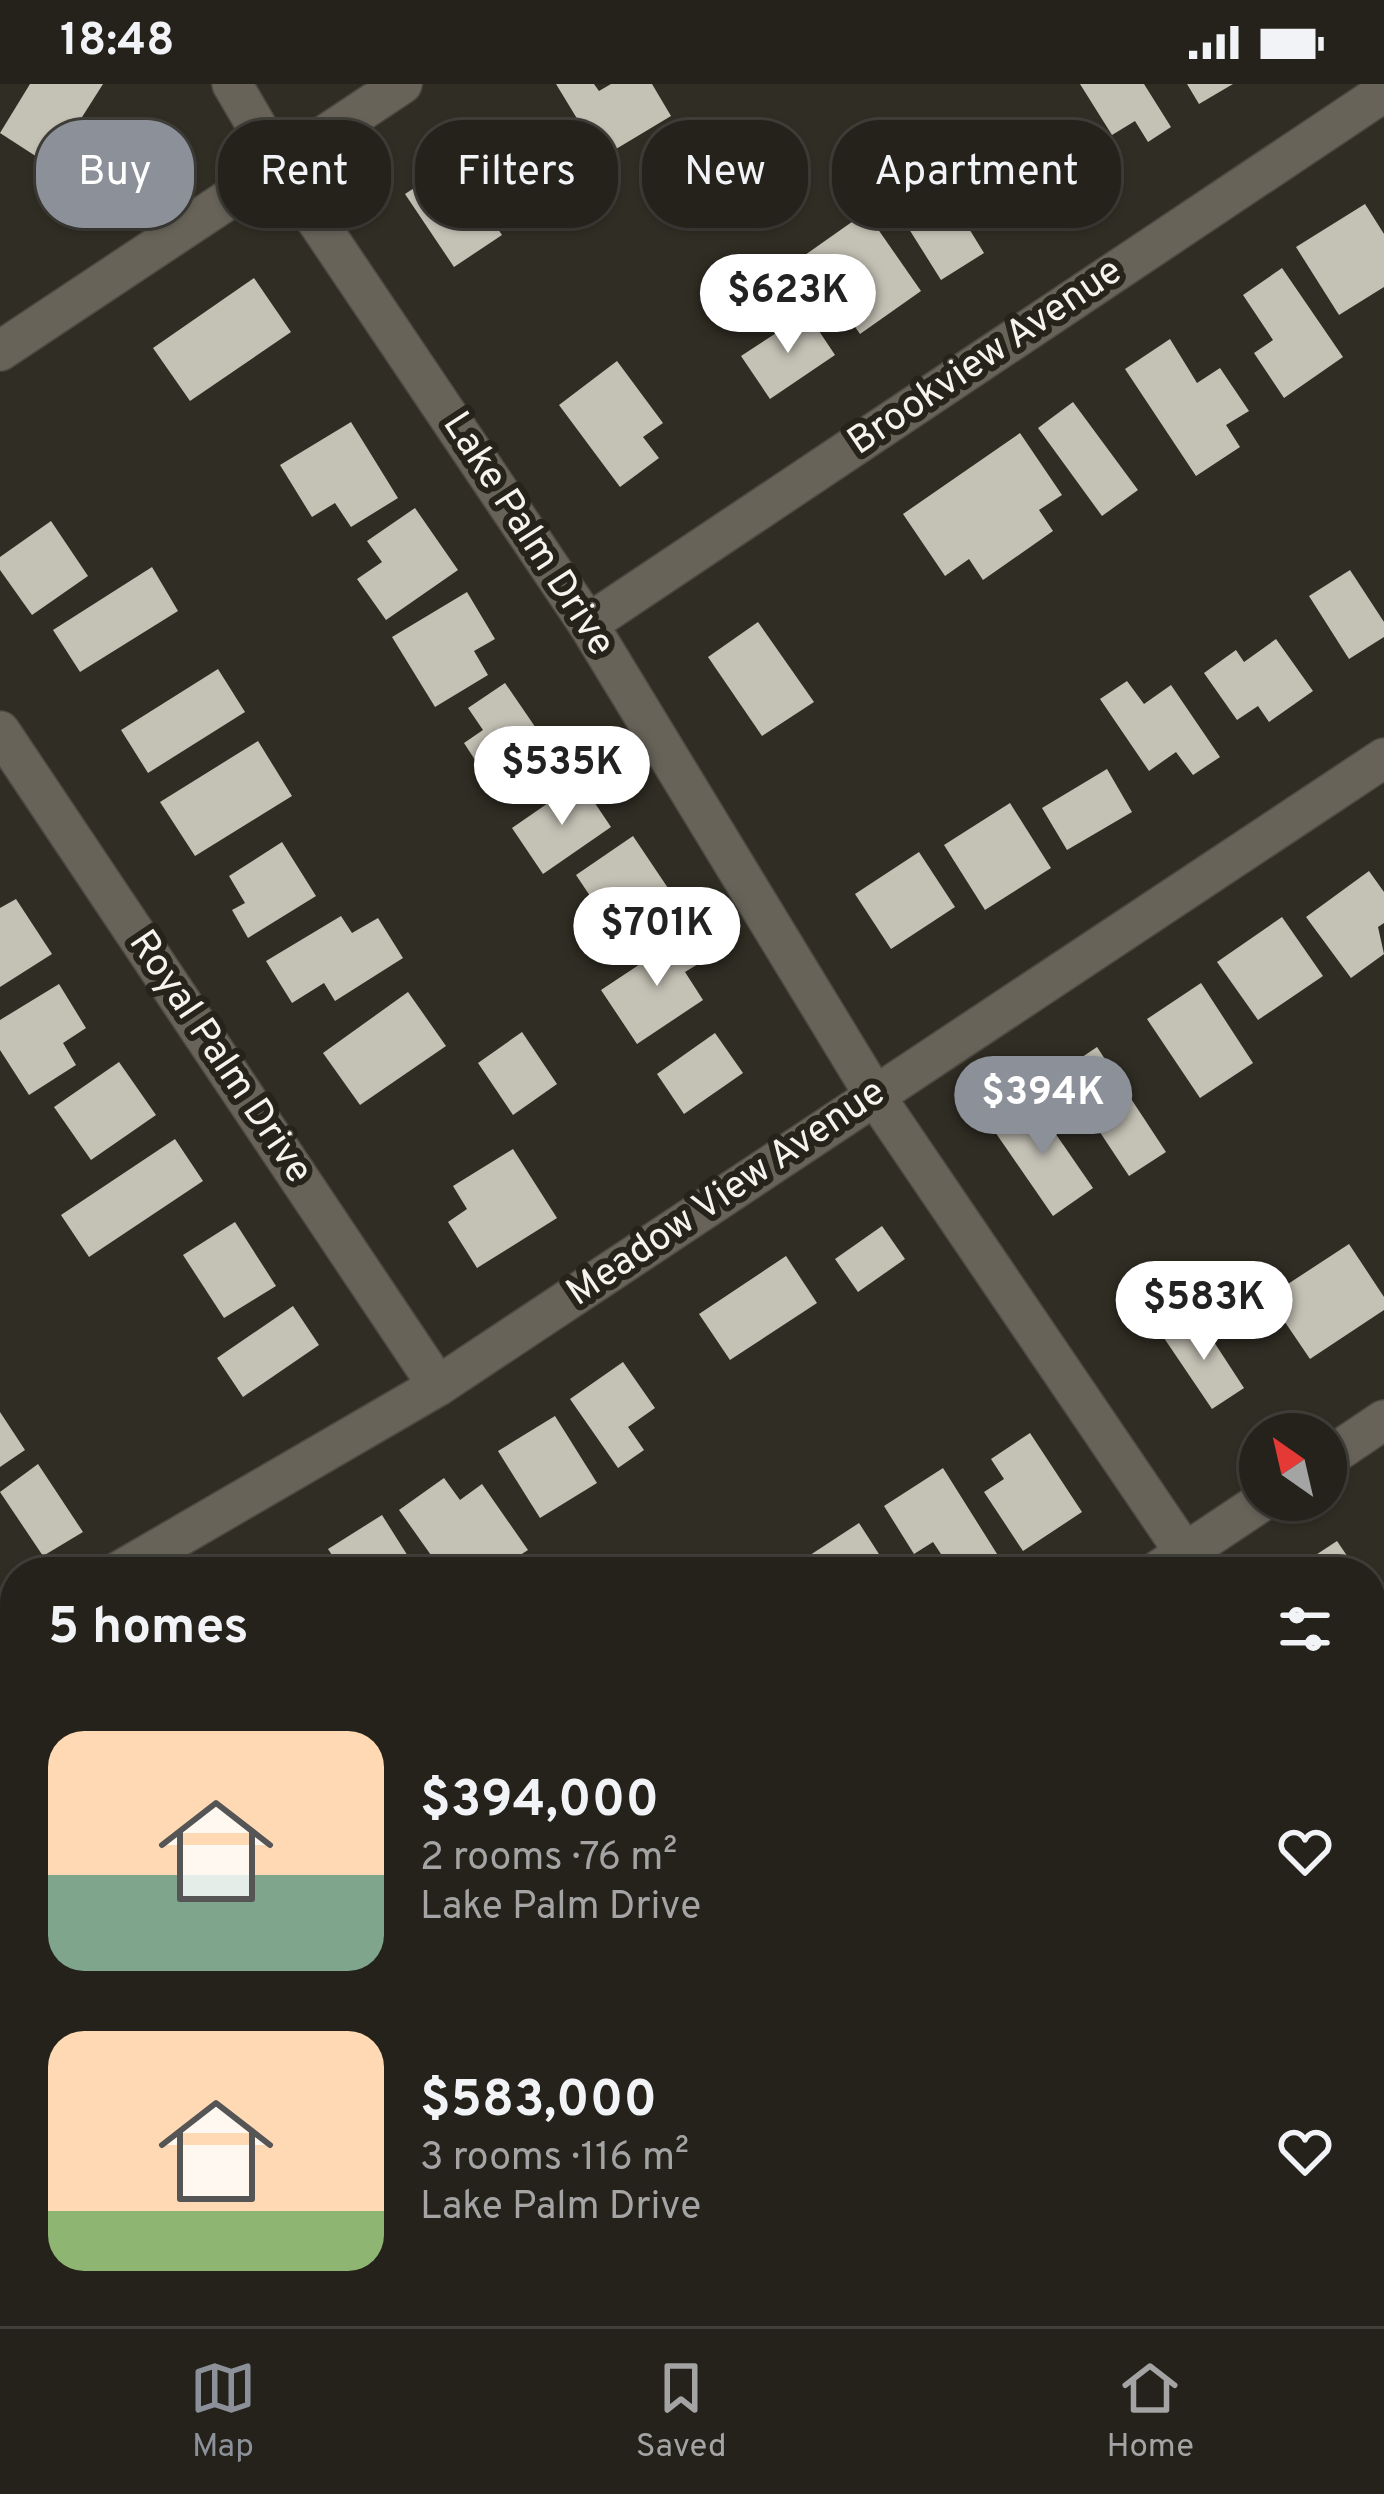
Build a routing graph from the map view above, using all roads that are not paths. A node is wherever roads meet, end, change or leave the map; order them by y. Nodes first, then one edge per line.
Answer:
1 (232, 84) edge
2 (402, 84) edge
3 (1384, 92) edge
4 (253, 120) edge
5 (348, 120) edge
6 (218, 207) edge
7 (322, 228) edge
8 (0, 351) edge
9 (588, 624) junction
10 (0, 731) edge
11 (1384, 758) edge
12 (875, 1096) junction
13 (438, 1386) junction
14 (1384, 1420) edge
15 (1347, 1445) edge
16 (1239, 1520) edge
17 (144, 1557) edge
18 (1174, 1557) edge
19 (1191, 1557) edge

1 - 4 street, Lake Palm Drive
2 - 5 street
3 - 9 street, Brookview Avenue
6 - 8 street
7 - 9 street, Lake Palm Drive
9 - 12 street, Lake Palm Drive
10 - 13 street, Royal Palm Drive
11 - 12 street, Meadow View Avenue
12 - 13 street, Meadow View Avenue
12 - 18 street, Lake Palm Drive
13 - 17 street, Meadow View Avenue
14 - 15 street
16 - 19 street

